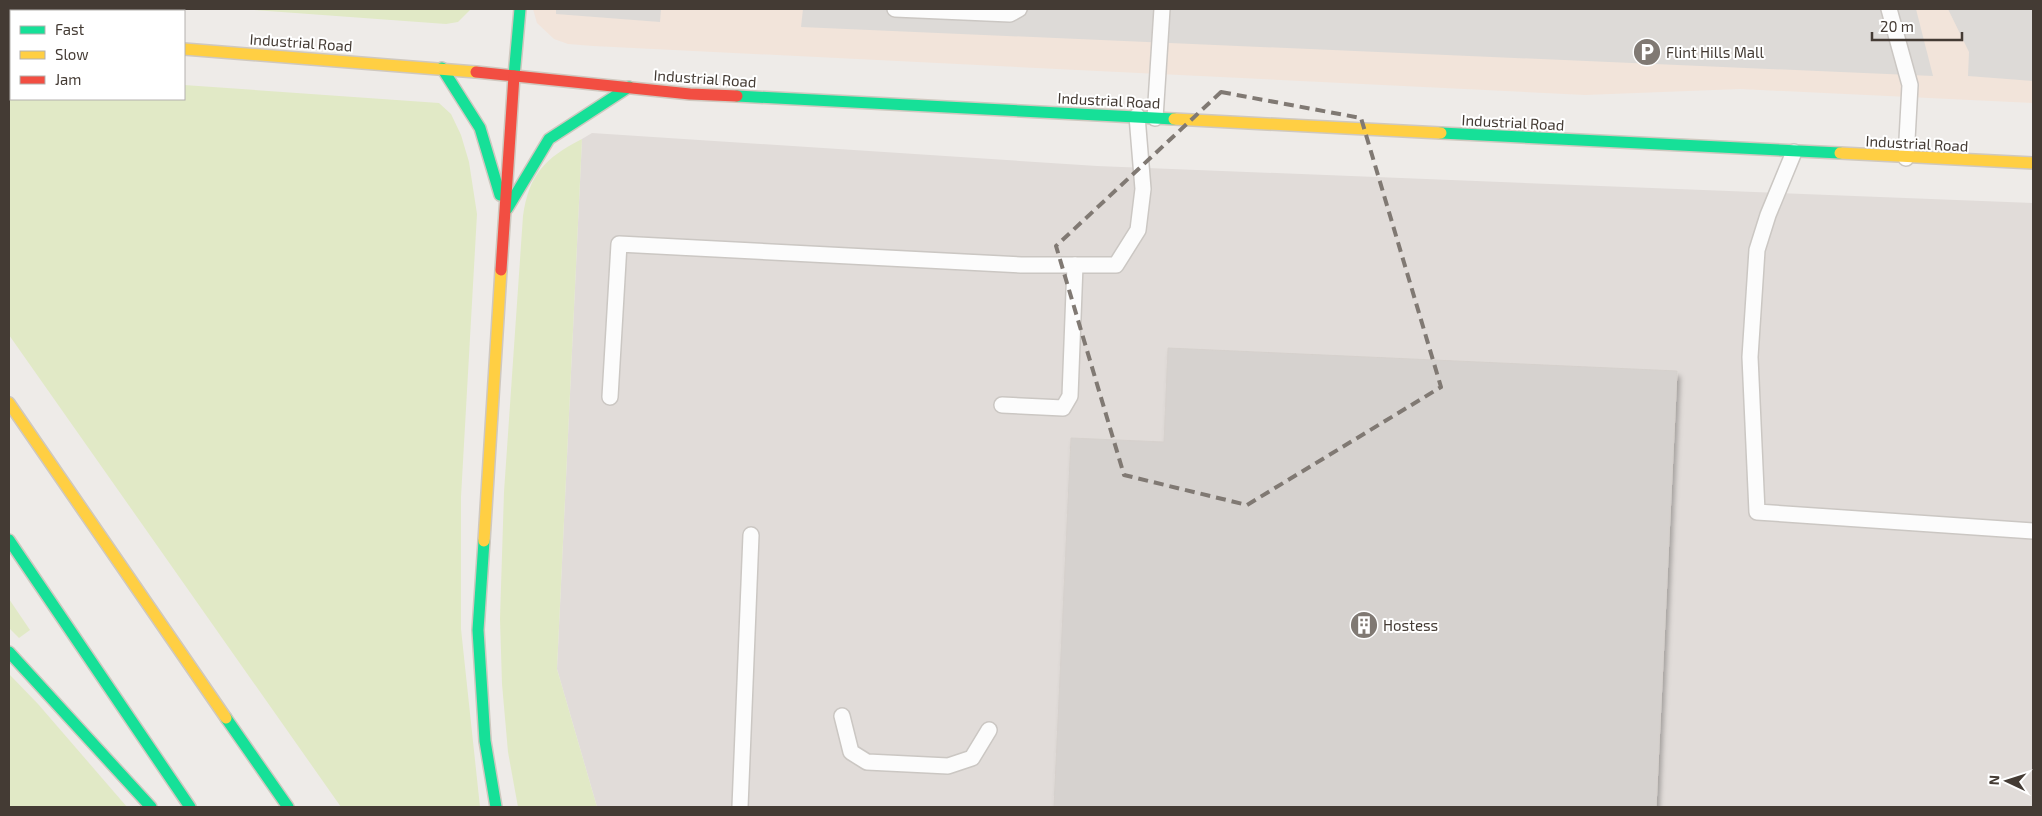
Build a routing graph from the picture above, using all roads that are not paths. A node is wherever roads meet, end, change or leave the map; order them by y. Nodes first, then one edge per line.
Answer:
1 (520, 9) edge
2 (896, 9) edge
3 (1019, 9) edge
4 (1162, 9) edge
5 (1889, 9) edge
6 (185, 48) edge
7 (442, 68) junction
8 (514, 76) junction
9 (629, 87) junction
10 (1137, 116) junction
11 (1155, 118) junction
12 (1794, 152) junction
13 (1906, 158) junction
14 (2033, 163) edge
15 (505, 213) junction
16 (1075, 265) junction
17 (610, 397) dead end
18 (9, 404) edge
19 (1002, 405) dead end
20 (2033, 531) edge
21 (751, 535) dead end
22 (9, 540) edge
23 (9, 652) edge
24 (842, 716) dead end
25 (989, 730) dead end
26 (151, 807) edge
27 (190, 807) edge
28 (288, 807) edge
29 (496, 807) edge
30 (740, 807) edge

1 - 8 main road
2 - 3 lane
4 - 11 lane
5 - 13 lane
6 - 7 main road, Industrial Road
7 - 8 main road, Industrial Road
7 - 15 main road
8 - 9 main road, Industrial Road
8 - 15 main road
9 - 10 main road, Industrial Road
9 - 15 main road
10 - 11 main road, Industrial Road
10 - 16 lane
11 - 12 main road, Industrial Road
12 - 13 main road, Industrial Road
12 - 20 lane
13 - 14 main road, Industrial Road
15 - 29 main road
16 - 17 lane
16 - 19 lane
18 - 28 main road
21 - 30 lane
22 - 27 main road
23 - 26 main road
24 - 25 lane

